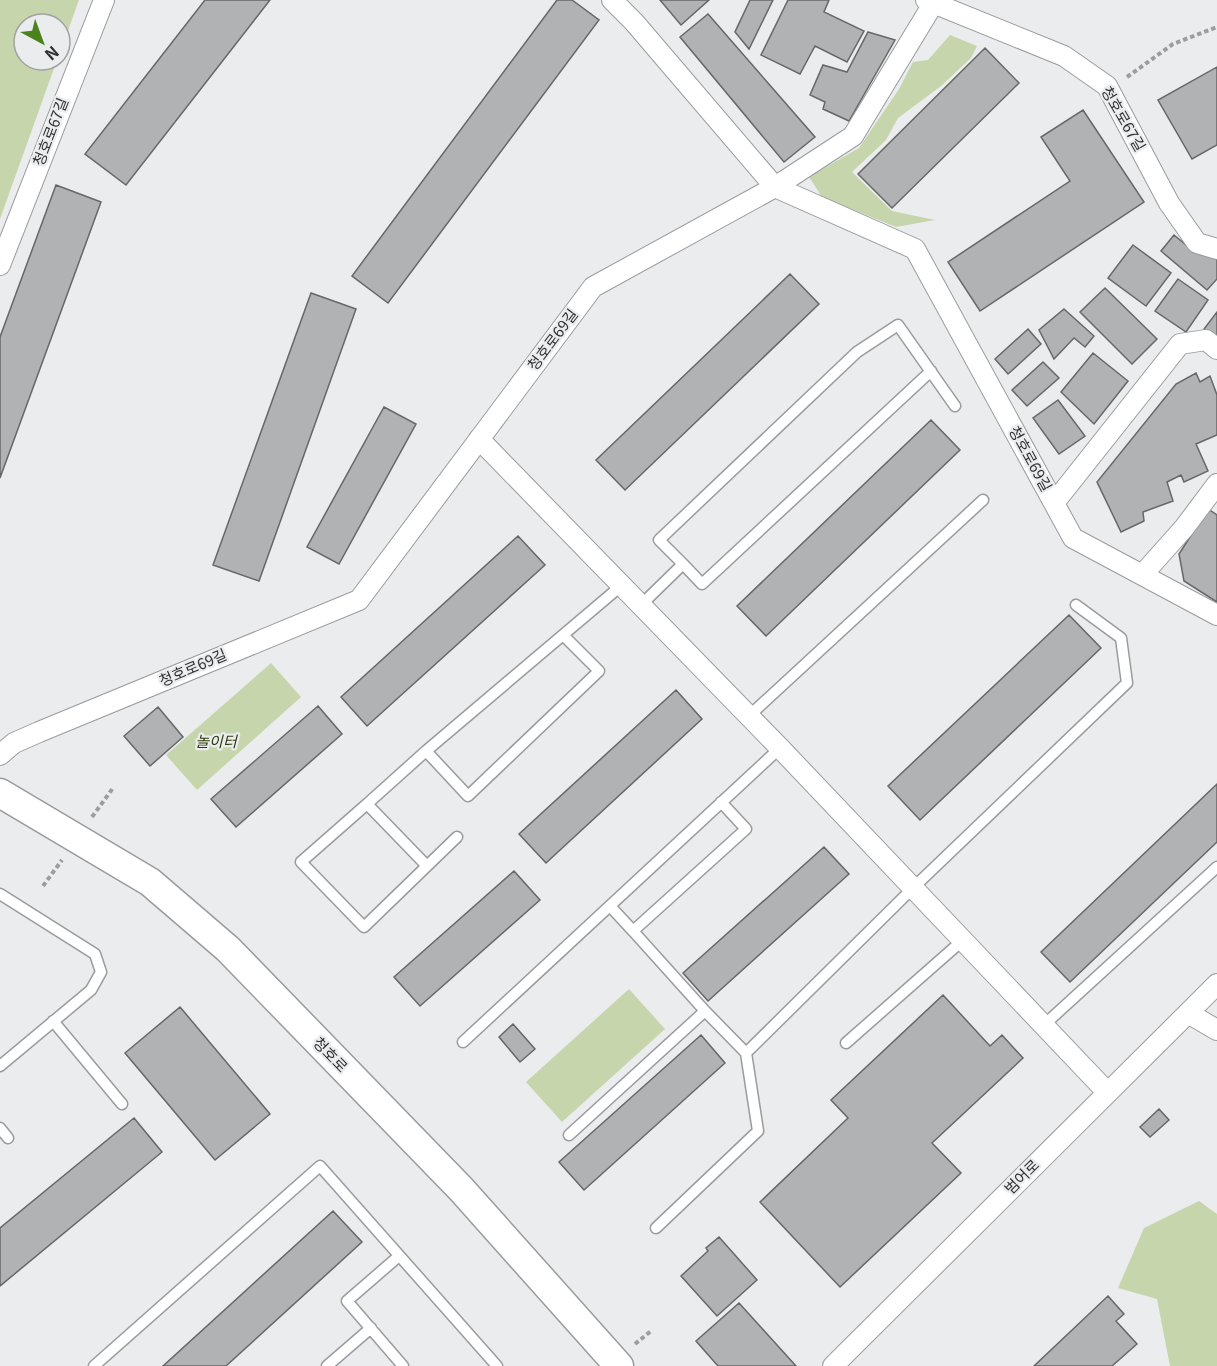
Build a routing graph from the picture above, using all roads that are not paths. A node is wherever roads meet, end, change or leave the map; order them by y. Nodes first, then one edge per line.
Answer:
1 (104, 0) edge
2 (612, 0) edge
3 (929, 2) edge
4 (776, 187) junction
5 (1217, 249) edge
6 (0, 265) edge
7 (1217, 349) edge
8 (931, 371) junction
9 (955, 406) dead end
10 (479, 439) junction
11 (1217, 484) edge
12 (983, 500) dead end
13 (1054, 503) junction
14 (683, 564) junction
15 (1143, 574) junction
16 (622, 585) junction
17 (641, 605) junction
18 (1076, 605) dead end
19 (1217, 615) edge
20 (563, 635) junction
21 (749, 717) junction
22 (780, 748) junction
23 (426, 751) junction
24 (0, 755) edge
25 (0, 793) edge
26 (722, 802) junction
27 (367, 804) junction
28 (457, 837) dead end
29 (427, 866) junction
30 (1217, 867) edge
31 (913, 888) junction
32 (0, 894) edge
33 (610, 906) junction
34 (633, 931) junction
35 (963, 940) junction
36 (1217, 984) edge
37 (705, 1011) junction
38 (1188, 1013) junction
39 (53, 1021) junction
40 (1044, 1025) junction
41 (1217, 1030) edge
42 (463, 1042) dead end
43 (846, 1043) dead end
44 (746, 1053) junction
45 (0, 1066) edge
46 (1107, 1092) junction
47 (122, 1104) dead end
48 (0, 1128) edge
49 (569, 1135) dead end
50 (8, 1138) dead end
51 (656, 1228) dead end
52 (399, 1256) junction
53 (371, 1328) junction
54 (93, 1366) edge
55 (327, 1366) edge
56 (403, 1366) edge
57 (497, 1366) edge
58 (619, 1366) edge
59 (833, 1366) edge

1 - 6 street, 청호로67길
2 - 4 street
3 - 4 street
3 - 5 street, 청호로67길
4 - 10 street, 청호로69길
4 - 13 street, 청호로69길
7 - 13 street, 청호로69길
8 - 9 lane
8 - 14 lane
8 - 14 lane
10 - 16 street
10 - 24 street, 청호로69길
11 - 15 street
12 - 21 lane
13 - 15 street, 청호로69길
14 - 17 lane
15 - 19 street, 청호로69길
16 - 17 street
16 - 20 lane
17 - 21 street
18 - 31 lane
20 - 23 lane
20 - 23 lane
21 - 22 street
22 - 26 lane
22 - 31 street
23 - 27 lane
25 - 58 main road, 청호로
26 - 33 lane
26 - 34 lane
27 - 29 lane
27 - 29 lane
28 - 29 lane
30 - 40 lane
31 - 35 street
31 - 44 lane
32 - 39 lane
33 - 34 lane
33 - 42 lane
34 - 37 lane
35 - 40 street
35 - 43 lane
36 - 38 street, 범어로
37 - 44 lane
37 - 49 lane
38 - 41 street
38 - 46 street, 범어로
39 - 45 lane
39 - 47 lane
40 - 46 street
44 - 51 lane
46 - 59 street, 범어로
48 - 50 lane
52 - 53 lane
52 - 54 lane
52 - 57 lane
53 - 55 lane
53 - 56 lane

